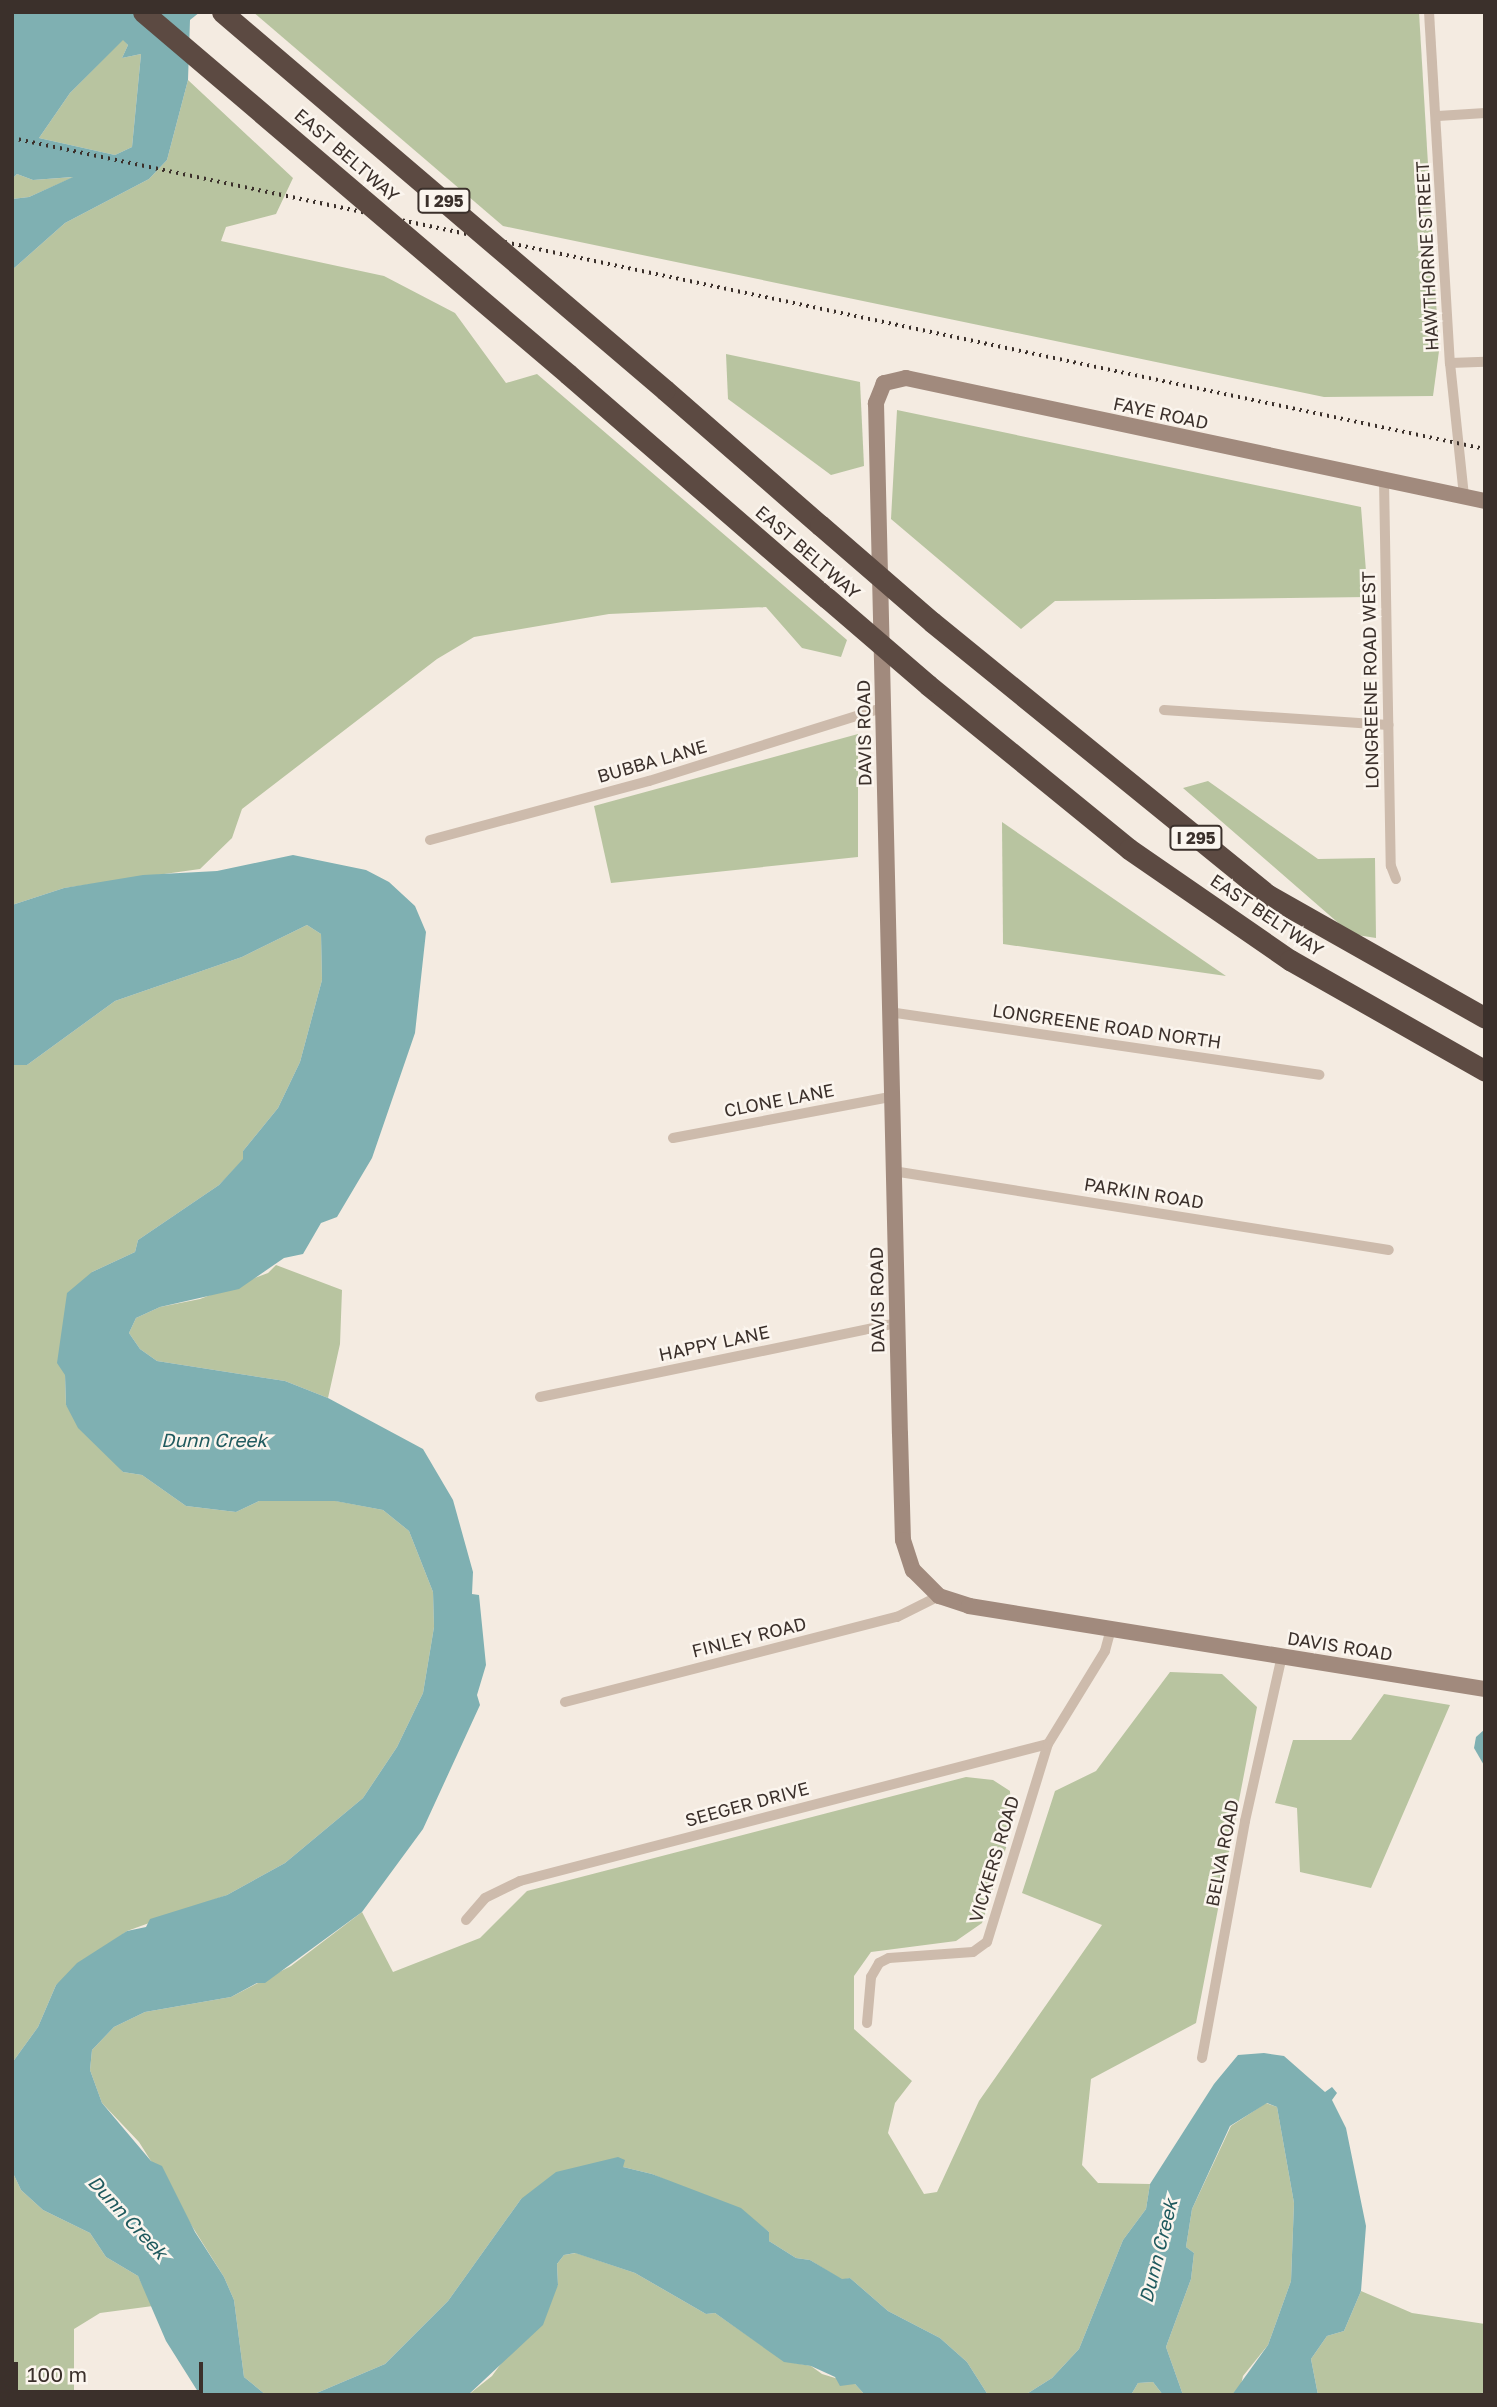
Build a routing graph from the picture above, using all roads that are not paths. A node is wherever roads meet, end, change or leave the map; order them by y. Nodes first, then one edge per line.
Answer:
1 (143, 12) edge
2 (222, 12) edge
3 (1429, 12) edge
4 (1485, 113) edge
5 (1438, 116) junction
6 (1485, 362) edge
7 (1450, 363) junction
8 (877, 436) joint
9 (1384, 480) junction
10 (1464, 497) junction
11 (1485, 501) edge
12 (882, 708) junction
13 (1164, 710) dead end
14 (1388, 725) junction
15 (430, 840) dead end
16 (1396, 879) dead end
17 (890, 1012) junction
18 (1485, 1018) edge
19 (1485, 1071) edge
20 (1319, 1075) dead end
21 (891, 1097) junction
22 (673, 1138) dead end
23 (893, 1171) junction
24 (1390, 1250) dead end
25 (896, 1323) junction
26 (540, 1397) dead end
27 (939, 1596) junction
28 (1111, 1629) junction
29 (1282, 1656) junction
30 (1485, 1689) edge
31 (565, 1702) dead end
32 (1048, 1744) junction
33 (467, 1920) dead end
34 (867, 2023) dead end
35 (1202, 2058) dead end

1 - 19 highway, EAST BELTWAY / I 295, bridge
2 - 18 highway, EAST BELTWAY / I 295, bridge
3 - 5 street, HAWTHORNE STREET
4 - 5 street
5 - 7 street, HAWTHORNE STREET
6 - 7 street
7 - 10 street, HAWTHORNE STREET
8 - 9 street, FAYE ROAD
8 - 12 street, DAVIS ROAD
9 - 10 street, FAYE ROAD
9 - 14 street, LONGREENE ROAD WEST
10 - 11 street, FAYE ROAD
12 - 15 street, BUBBA LANE
12 - 17 street, DAVIS ROAD
13 - 14 street
14 - 16 street, LONGREENE ROAD WEST
17 - 20 street, LONGREENE ROAD NORTH
17 - 21 street, DAVIS ROAD
21 - 22 street, CLONE LANE
21 - 23 street, DAVIS ROAD
23 - 24 street, PARKIN ROAD
23 - 25 street, DAVIS ROAD
25 - 26 street, HAPPY LANE
25 - 27 street, DAVIS ROAD
27 - 28 street, DAVIS ROAD
27 - 31 street, FINLEY ROAD
28 - 29 street, DAVIS ROAD
28 - 32 street, VICKERS ROAD
29 - 30 street, DAVIS ROAD
29 - 35 street, BELVA ROAD
32 - 33 street, SEEGER DRIVE
32 - 34 street, VICKERS ROAD

